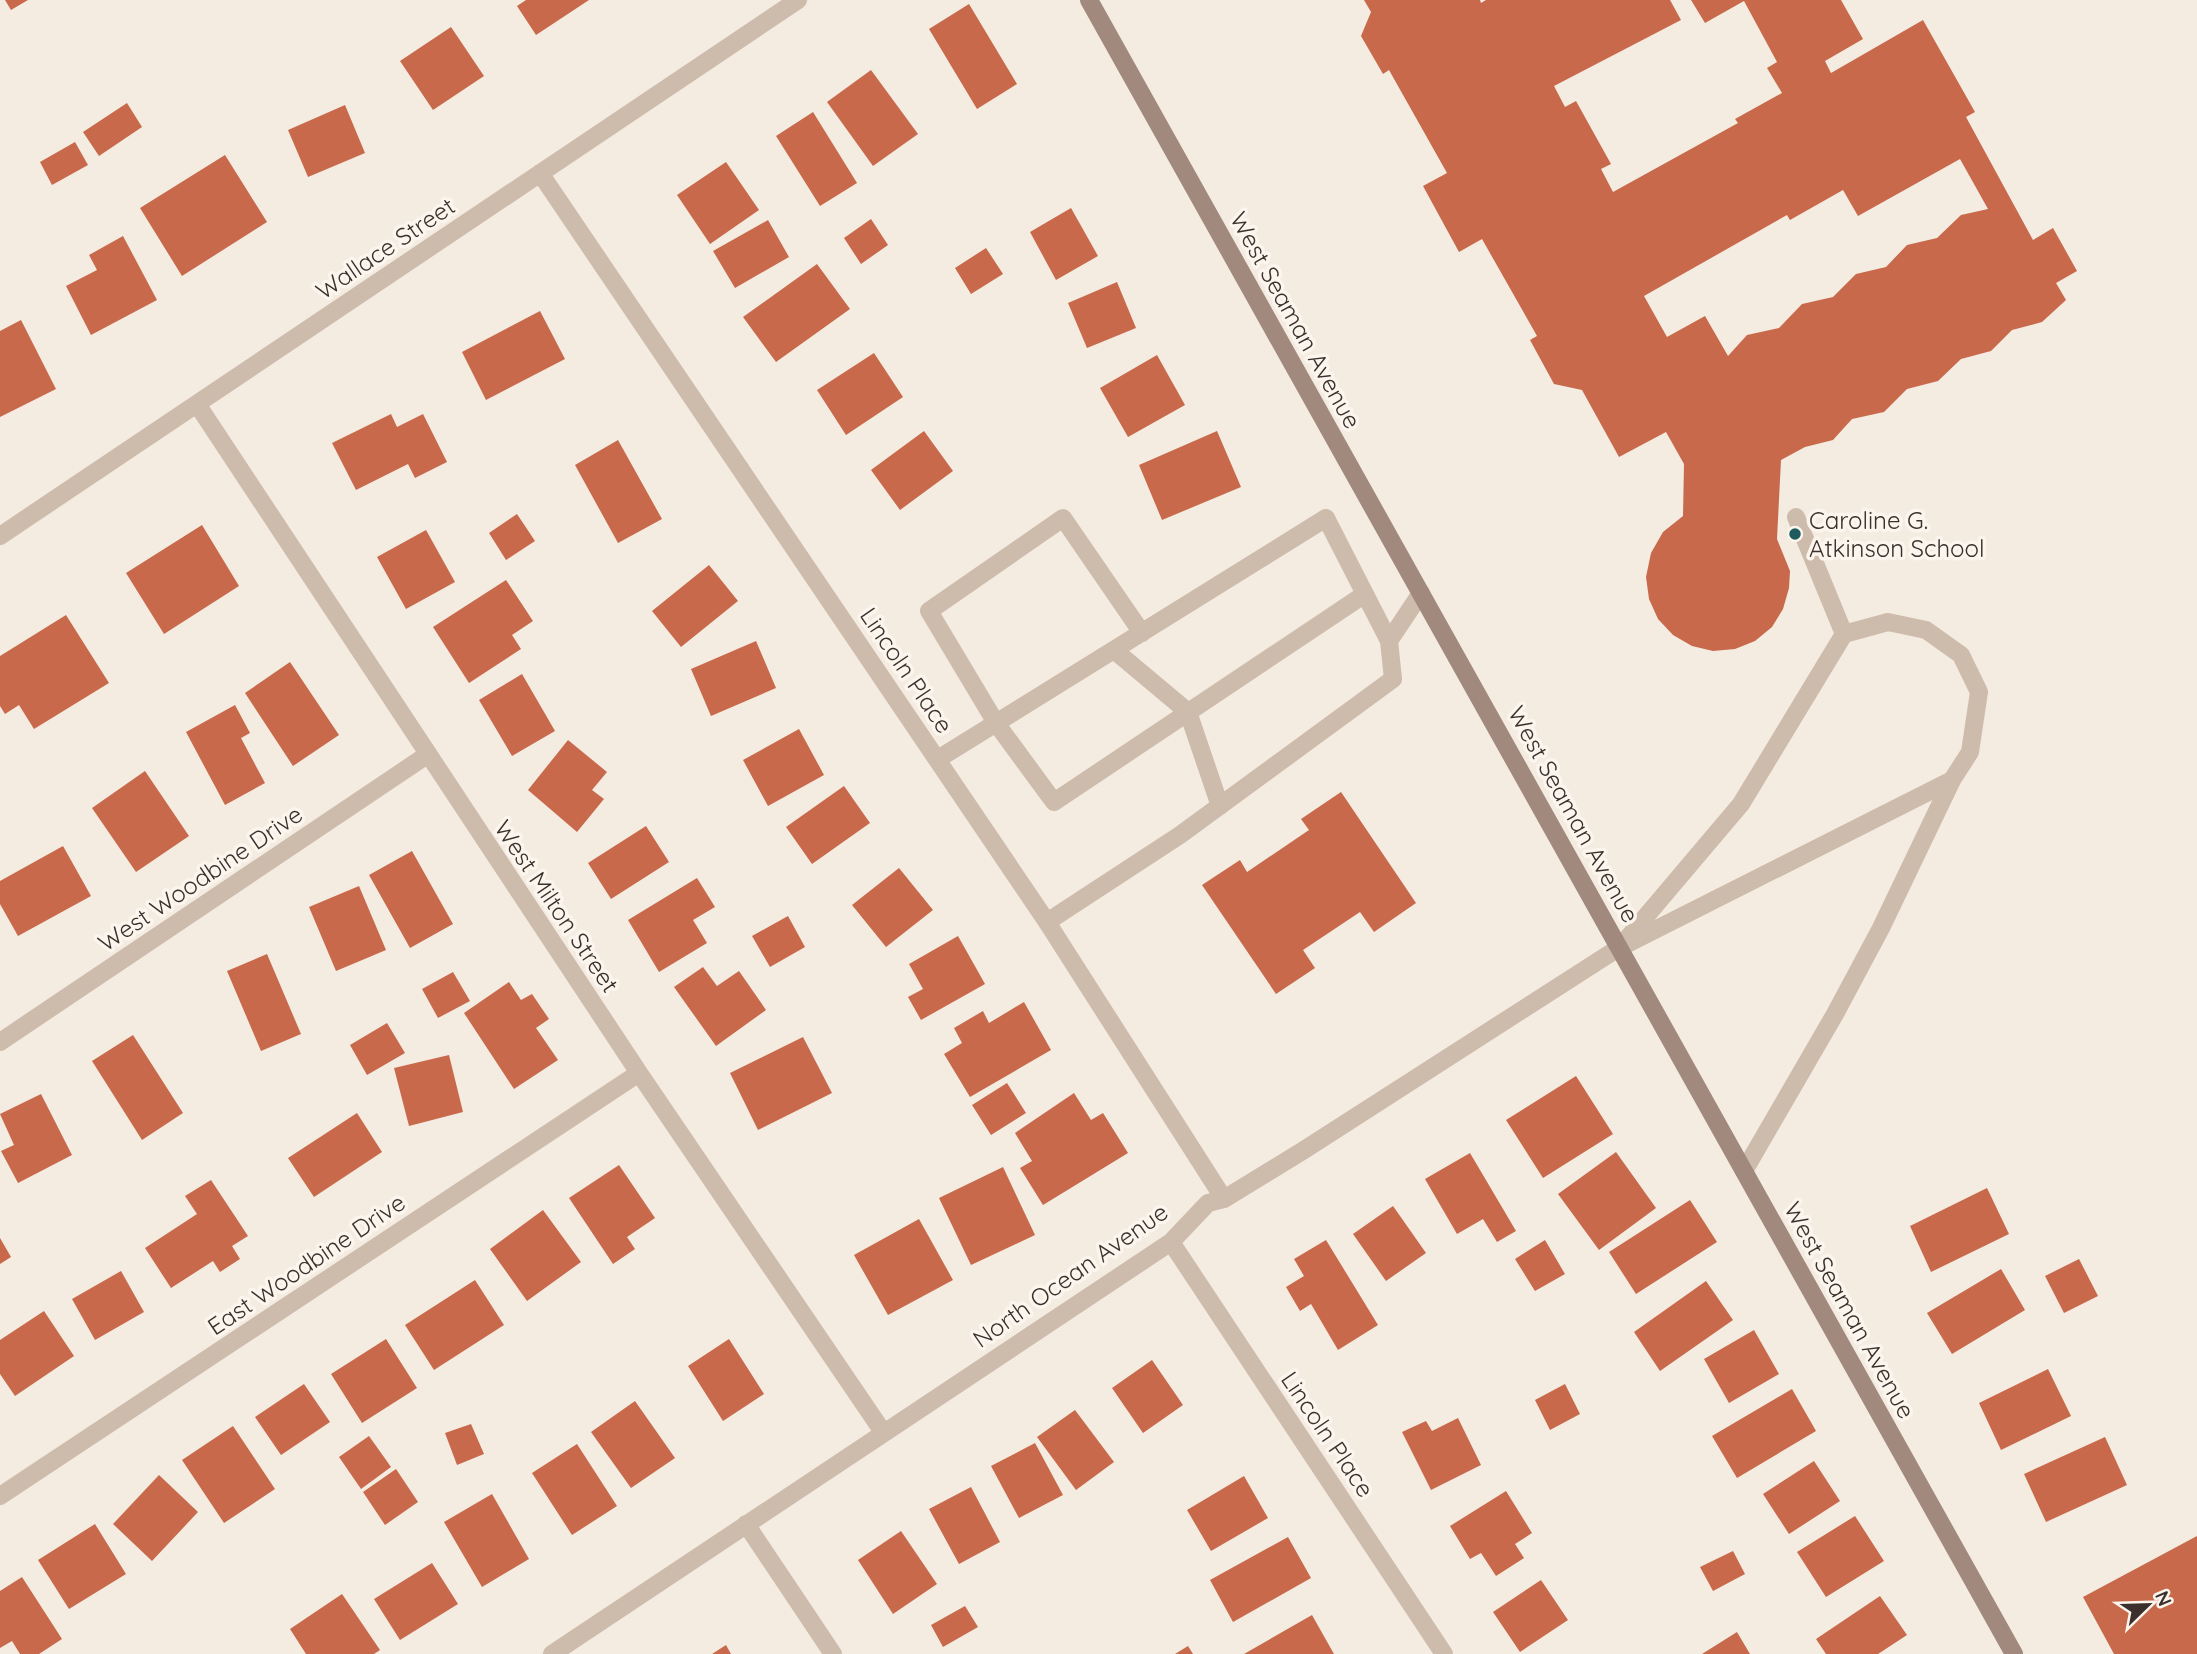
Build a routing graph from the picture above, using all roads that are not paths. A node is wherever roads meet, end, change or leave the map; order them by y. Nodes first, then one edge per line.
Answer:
1 (798, 0) edge
2 (1092, 1) edge
3 (540, 173) junction
4 (197, 404) junction
5 (1796, 517) dead end
6 (0, 536) edge
7 (1421, 593) junction
8 (1365, 594) junction
9 (1142, 632) junction
10 (1844, 634) junction
11 (1389, 641) junction
12 (1114, 650) junction
13 (1188, 712) junction
14 (996, 723) junction
15 (427, 755) junction
16 (938, 760) junction
17 (1952, 780) junction
18 (1220, 806) junction
19 (1047, 922) junction
20 (1620, 947) junction
21 (0, 1042) edge
22 (639, 1073) junction
23 (1744, 1171) junction
24 (1224, 1199) junction
25 (1171, 1241) junction
26 (883, 1432) junction
27 (0, 1496) edge
28 (746, 1524) junction
29 (552, 1654) edge
30 (833, 1654) edge
31 (1444, 1654) edge
32 (2014, 1654) edge

1 - 3 street, Wallace Street
2 - 7 main road, West Seaman Avenue
3 - 4 street, Wallace Street
3 - 16 street, Lincoln Place
4 - 6 street, Wallace Street
4 - 15 street, West Milton Street
5 - 10 street
7 - 11 street
7 - 20 main road, West Seaman Avenue
8 - 9 street
8 - 11 street
8 - 13 street
9 - 12 street
9 - 14 street
10 - 17 street
10 - 20 street
11 - 18 street
12 - 13 street
12 - 14 street
13 - 14 street
13 - 18 street
14 - 16 street
15 - 21 street, West Woodbine Drive
15 - 22 street, West Milton Street
16 - 19 street, Lincoln Place
17 - 20 street
17 - 23 street
18 - 19 street
19 - 24 street, Lincoln Place
20 - 23 main road, West Seaman Avenue
20 - 24 street, North Ocean Avenue
22 - 26 street, West Milton Street
22 - 27 street, East Woodbine Drive
23 - 32 main road, West Seaman Avenue
24 - 25 street, North Ocean Avenue
25 - 26 street, North Ocean Avenue
25 - 31 street, Lincoln Place
26 - 28 street, North Ocean Avenue
28 - 29 street, North Ocean Avenue
28 - 30 street

